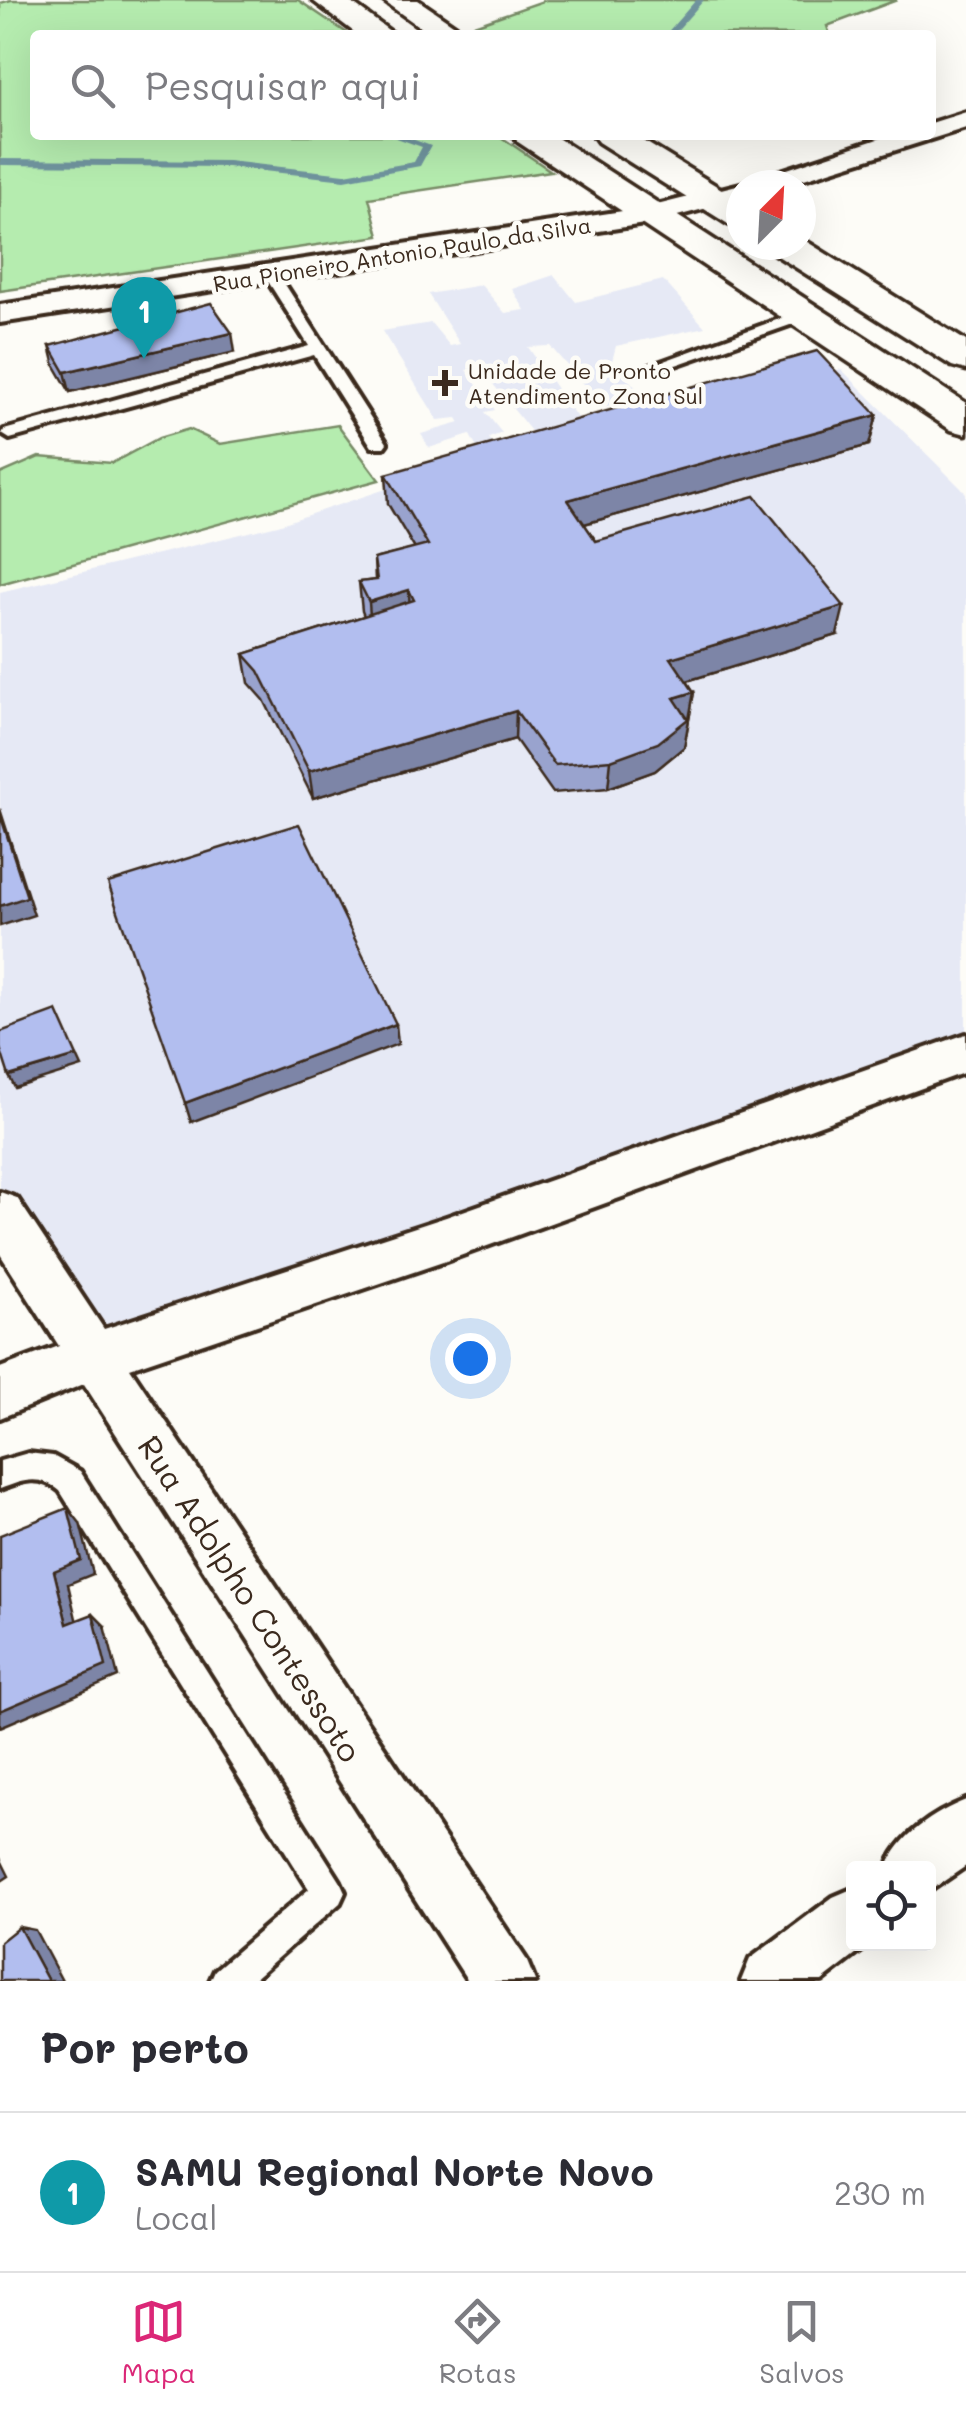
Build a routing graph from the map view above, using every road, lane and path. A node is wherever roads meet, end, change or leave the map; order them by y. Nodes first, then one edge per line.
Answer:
1 (327, 0) edge
2 (398, 0) edge
3 (372, 30) edge
4 (445, 30) edge
5 (966, 120) edge
6 (936, 129) edge
7 (543, 140) edge
8 (617, 140) edge
9 (901, 140) edge
10 (805, 170) edge
11 (706, 205) edge
12 (810, 260) edge
13 (272, 275) junction
14 (0, 314) edge
15 (804, 315) junction
16 (320, 348) junction
17 (966, 358) edge
18 (647, 370) dead end
19 (966, 421) edge
20 (10, 434) dead end
21 (378, 443) dead end
22 (966, 1053) edge
23 (0, 1213) edge
24 (92, 1357) junction
25 (0, 1393) edge
26 (0, 1475) edge
27 (966, 1830) edge
28 (925, 1861) edge
29 (846, 1924) edge
30 (226, 1981) edge
31 (504, 1981) edge
32 (772, 1981) edge

1 - 3 main road
2 - 4 main road
5 - 6 street
7 - 11 main road
8 - 11 main road
9 - 10 street
11 - 13 street, Rua Pioneiro Antonio Paulo da Silva
11 - 15 main road
12 - 17 main road
13 - 14 street, Rua Pioneiro Antonio Paulo da Silva
13 - 16 lane
15 - 18 lane
15 - 19 main road
16 - 20 lane
16 - 21 lane
22 - 24 street
23 - 24 street, Rua Adolpho Contessoto
24 - 25 street
24 - 31 street, Rua Adolpho Contessoto
26 - 30 lane
27 - 28 street
29 - 32 street

